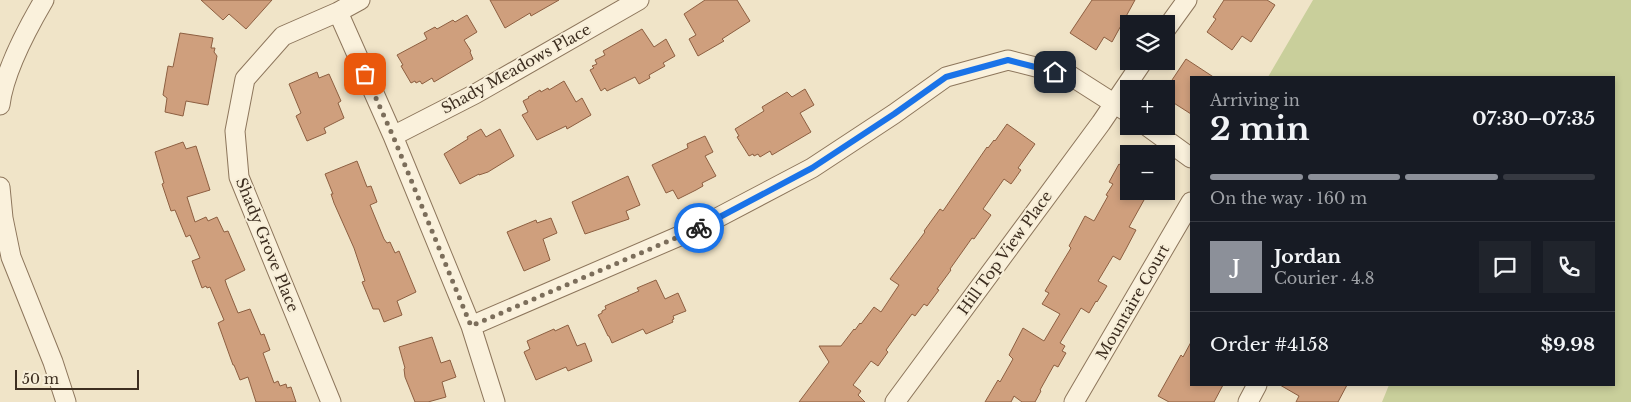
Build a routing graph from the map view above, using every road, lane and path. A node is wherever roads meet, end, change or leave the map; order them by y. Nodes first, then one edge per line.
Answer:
1 (44, 0) edge
2 (360, 0) edge
3 (639, 0) edge
4 (1187, 0) edge
5 (338, 12) junction
6 (1175, 17) edge
7 (0, 105) edge
8 (1120, 107) edge
9 (1120, 111) edge
10 (1159, 135) edge
11 (393, 136) junction
12 (1190, 157) edge
13 (0, 187) edge
14 (1190, 204) edge
15 (471, 326) junction
16 (1256, 386) edge
17 (66, 402) edge
18 (331, 402) edge
19 (495, 402) edge
20 (895, 402) edge
21 (1074, 402) edge
22 (1248, 402) edge

1 - 7 street
2 - 5 street, Shady Grove Place
3 - 11 street, Shady Meadows Place
4 - 6 street
5 - 11 street
5 - 18 street, Shady Grove Place
8 - 15 street
9 - 20 street, Hill Top View Place
10 - 12 street
11 - 15 street
13 - 17 street
14 - 21 street, Mountaire Court
15 - 19 street
16 - 22 street

